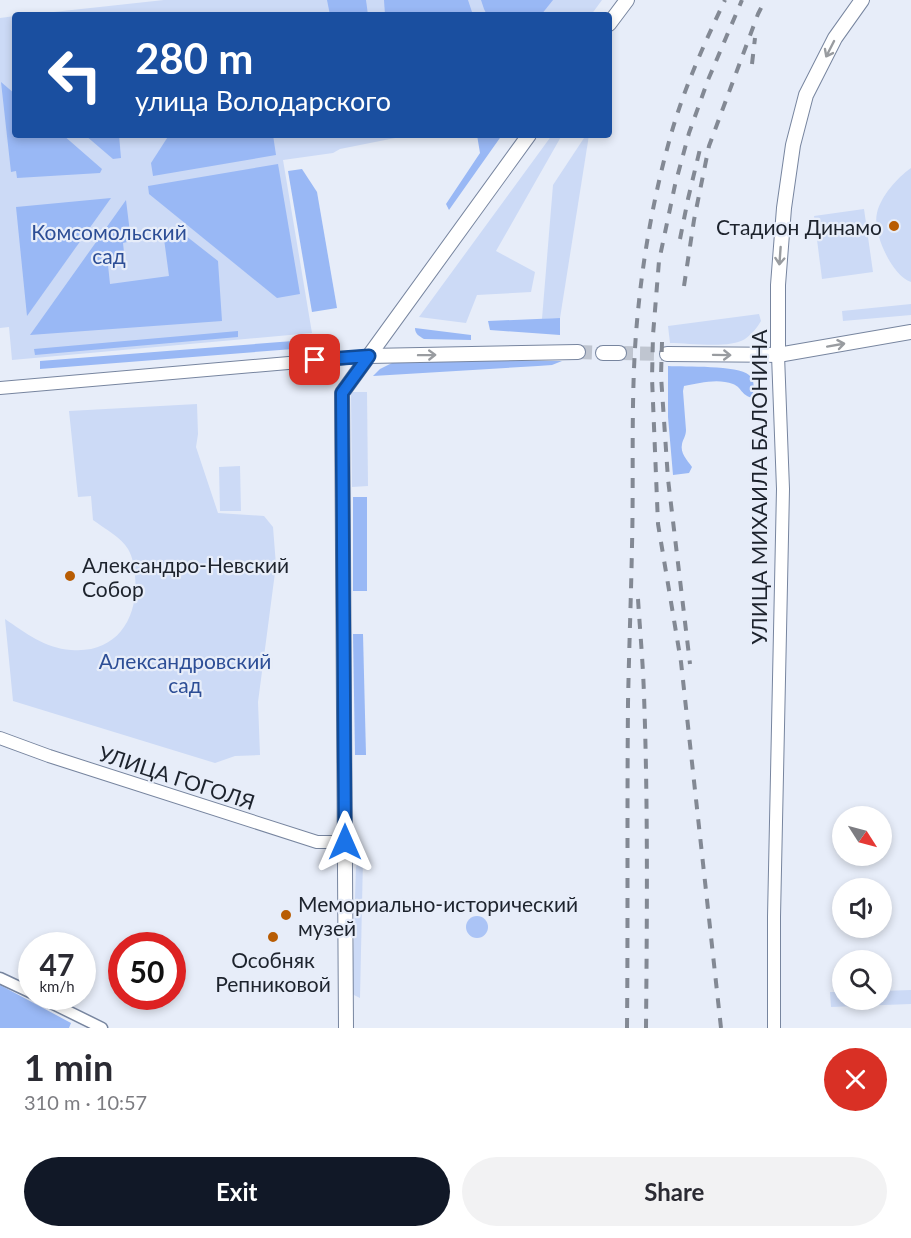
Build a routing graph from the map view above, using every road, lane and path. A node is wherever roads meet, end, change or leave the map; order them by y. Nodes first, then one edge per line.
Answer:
1 (627, 0) edge
2 (862, 0) edge
3 (612, 20) edge
4 (527, 138) edge
5 (911, 332) edge
6 (578, 352) tunnel mouth
7 (603, 353) tunnel mouth
8 (619, 353) tunnel mouth
9 (667, 354) tunnel mouth
10 (778, 355) junction
11 (369, 356) junction
12 (3, 388) edge
13 (0, 738) edge
14 (345, 842) junction
15 (0, 978) edge
16 (18, 986) edge
17 (65, 1010) edge
18 (102, 1028) edge
19 (346, 1028) edge
20 (774, 1028) edge

1 - 3 main road
2 -> 10 main road, УЛИЦА МИХАИЛА БАЛОНИНА
4 - 11 main road
10 -> 5 main road
11 -> 6 main road
7 - 8 main road
9 -> 10 main road
10 - 20 street, УЛИЦА МИХАИЛА БАЛОНИНА
11 - 12 street
11 - 14 main road
13 - 14 street, УЛИЦА ГОГОЛЯ
14 - 19 main road
15 - 16 street
17 - 18 street

